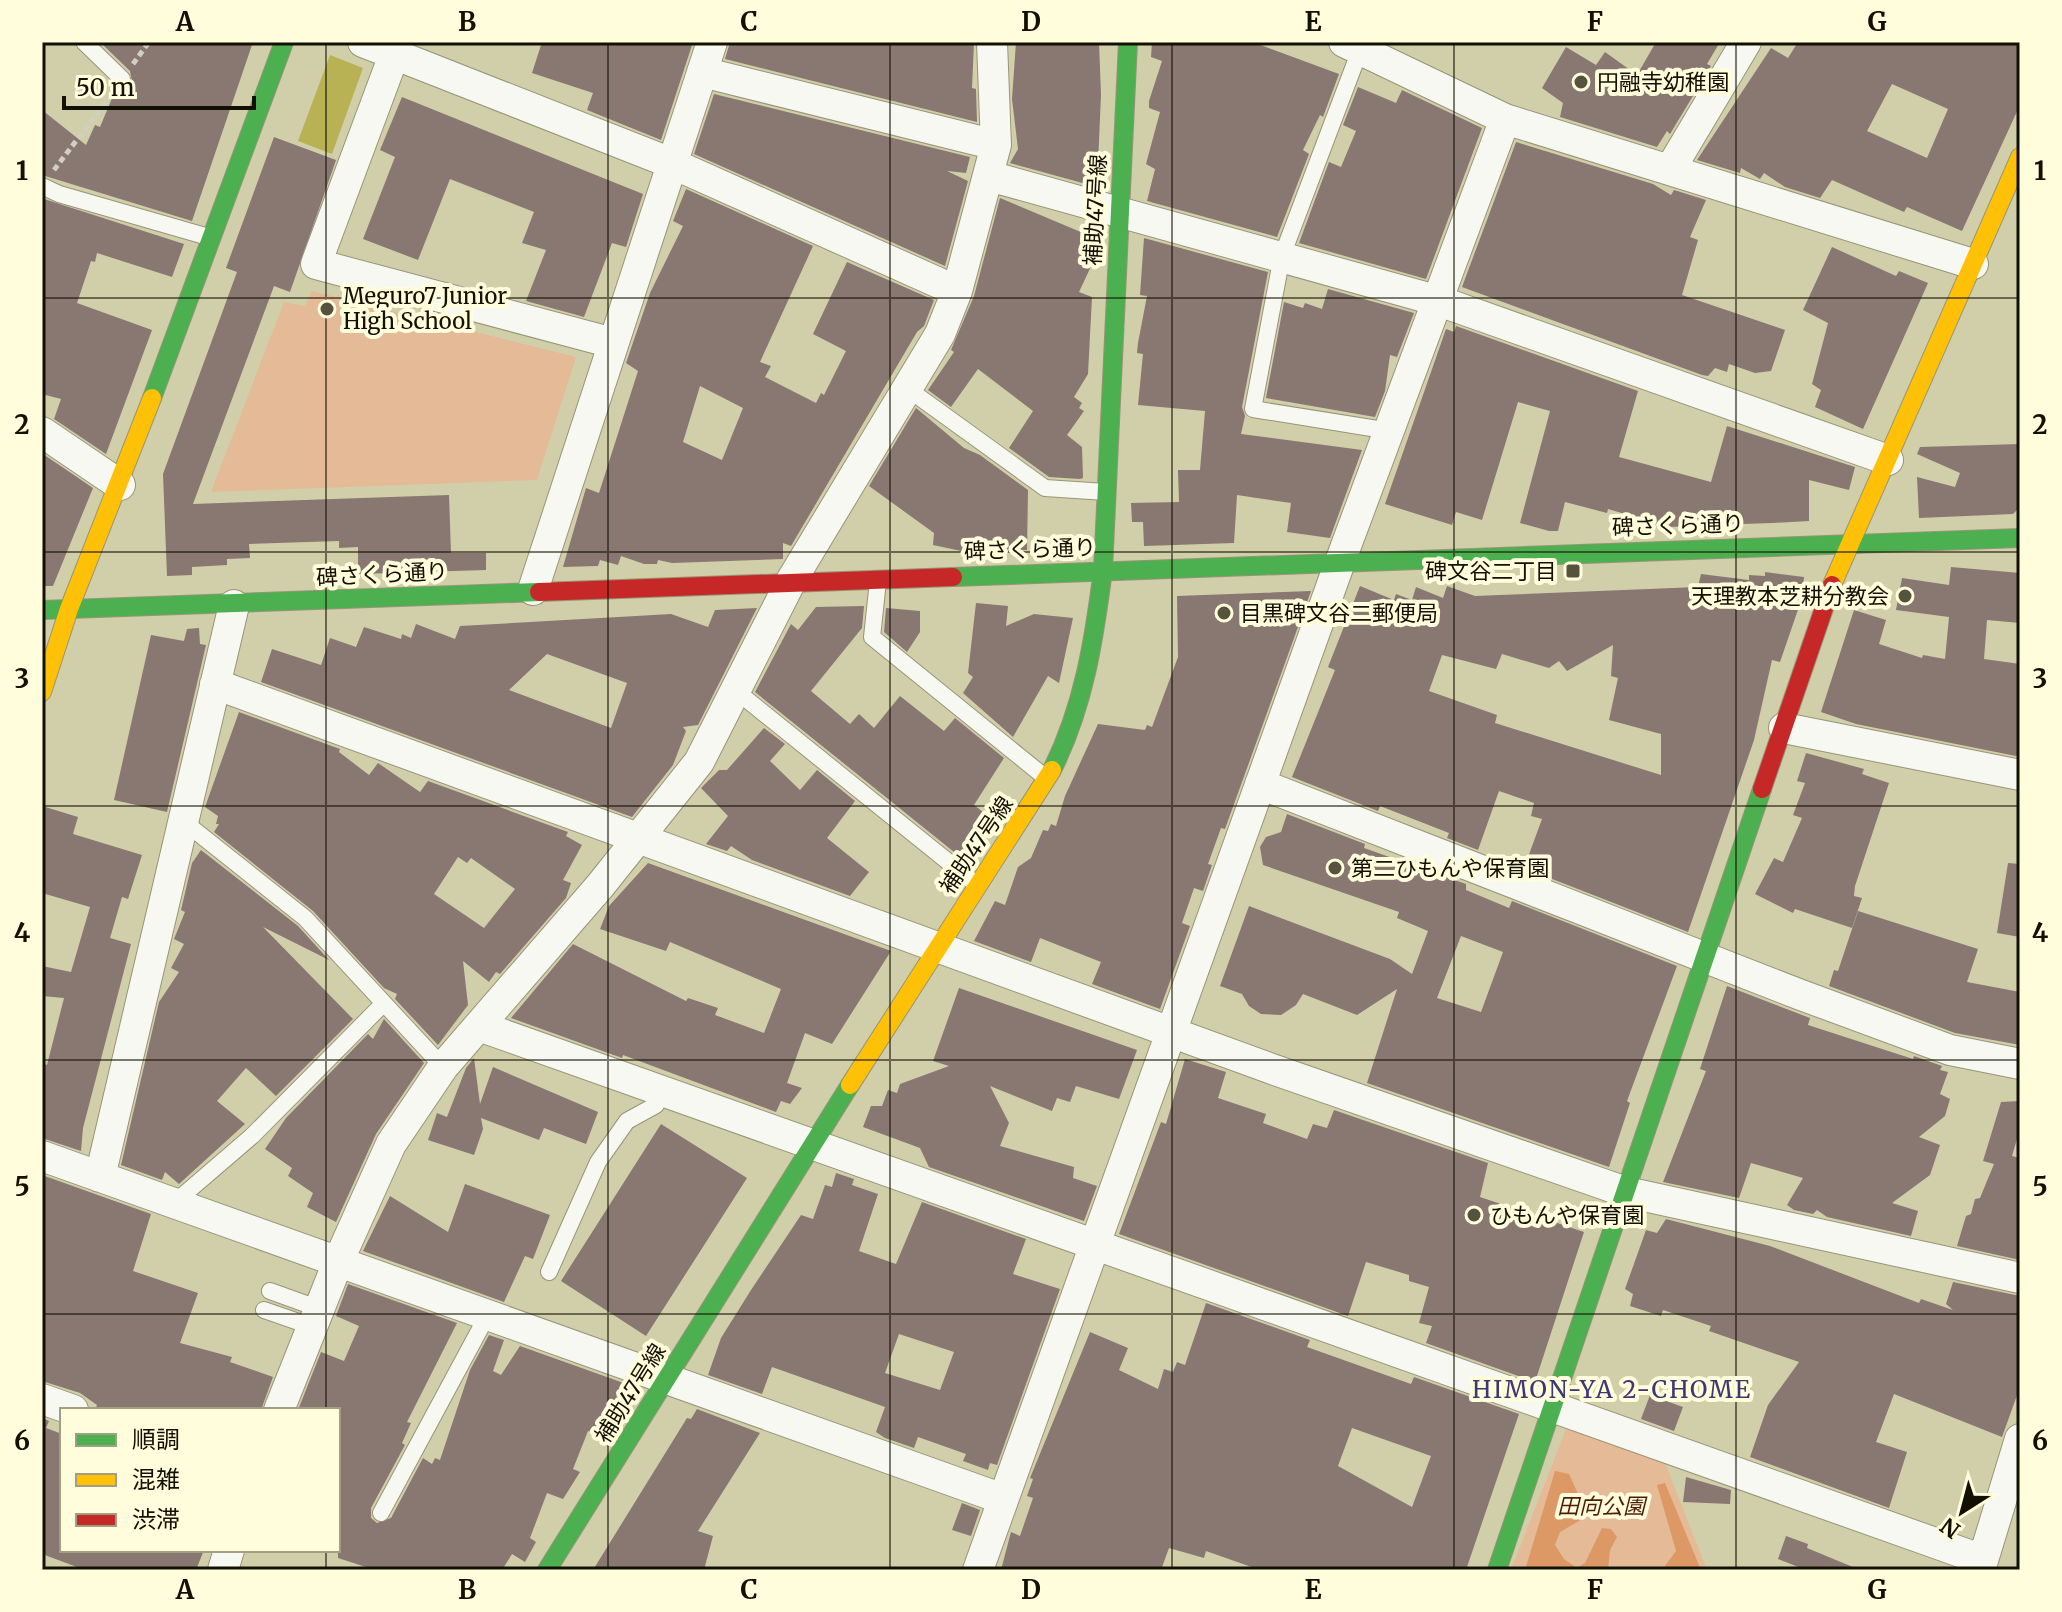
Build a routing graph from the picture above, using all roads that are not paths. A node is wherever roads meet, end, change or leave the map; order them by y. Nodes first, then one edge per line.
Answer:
1 (84, 42) edge
2 (284, 42) edge
3 (363, 42) edge
4 (712, 42) edge
5 (992, 42) edge
6 (1128, 42) edge
7 (1746, 42) edge
8 (1352, 46) edge
9 (394, 55) junction
10 (702, 72) junction
11 (122, 79) road end
12 (1505, 119) junction
13 (996, 145) junction
14 (2020, 157) edge
15 (671, 163) junction
16 (1671, 168) junction
17 (989, 176) junction
18 (42, 186) edge
19 (1119, 210) junction
20 (213, 238) junction
21 (1282, 256) junction
22 (1973, 264) junction
23 (957, 291) junction
24 (1439, 301) junction
25 (613, 343) junction
26 (908, 389) junction
27 (1390, 431) junction
28 (42, 432) edge
29 (1888, 460) junction
30 (120, 485) junction
31 (1106, 492) junction
32 (2020, 538) edge
33 (1853, 542) junction
34 (1340, 562) junction
35 (1103, 570) junction
36 (879, 578) junction
37 (791, 581) junction
38 (533, 590) junction
39 (234, 605) junction
40 (69, 609) junction
41 (42, 610) edge
42 (215, 684) junction
43 (735, 690) junction
44 (42, 692) edge
45 (1784, 728) junction
46 (2020, 775) edge
47 (1047, 779) junction
48 (1260, 784) junction
49 (183, 821) junction
50 (639, 837) junction
51 (978, 886) junction
52 (936, 947) junction
53 (1707, 957) junction
54 (383, 1004) junction
55 (479, 1026) junction
56 (1173, 1033) junction
57 (2020, 1064) edge
58 (443, 1067) junction
59 (661, 1088) junction
60 (815, 1145) junction
61 (42, 1156) edge
62 (100, 1177) junction
63 (1626, 1192) junction
64 (174, 1203) junction
65 (1095, 1244) junction
66 (338, 1262) junction
67 (549, 1272) dead end
68 (2020, 1278) edge
69 (270, 1291) dead end
70 (264, 1310) dead end
71 (487, 1316) junction
72 (316, 1318) junction
73 (668, 1377) junction
74 (42, 1399) edge
75 (67, 1408) edge
76 (280, 1408) edge
77 (1554, 1408) junction
78 (2020, 1439) edge
79 (1003, 1499) junction
80 (381, 1513) dead end
81 (1981, 1565) edge
82 (547, 1570) edge
83 (978, 1570) edge
84 (1497, 1570) edge

1 - 11 lane
2 - 20 street
3 - 9 street
4 - 10 street
5 - 13 street
6 - 19 street, 補助47号線
7 - 16 street
8 - 12 street
8 - 21 lane
9 - 15 street
9 - 25 street
10 - 13 street
10 - 15 street
12 - 16 street
12 - 24 street
13 - 17 street
14 - 22 street
15 - 23 street
15 - 25 street
16 - 22 street
17 - 19 street
17 - 23 street
18 - 20 lane
19 - 21 street
19 - 31 street, 補助47号線
20 - 30 street
21 - 24 street
21 - 27 lane
22 - 29 street
23 - 26 street
24 - 27 street
24 - 29 street
25 - 38 street
26 - 31 lane
26 - 37 street
27 - 34 street
28 - 30 street
29 - 33 street
30 - 40 street
31 - 35 street, 補助47号線
32 - 33 street, 碑さくら通り
33 - 34 street, 碑さくら通り
33 - 45 street
34 - 35 street, 碑さくら通り
34 - 48 street
35 - 36 street, 碑さくら通り
35 - 47 street, 補助47号線
36 - 37 street, 碑さくら通り
36 - 47 lane
37 - 38 street, 碑さくら通り
37 - 43 street
38 - 39 street, 碑さくら通り
39 - 40 street, 碑さくら通り
39 - 42 street
40 - 41 street, 碑さくら通り
40 - 44 street
42 - 49 street
42 - 50 street
43 - 50 street
43 - 51 lane
45 - 46 street
45 - 53 street
47 - 51 street, 補助47号線
48 - 53 street
48 - 56 street
49 - 54 lane
49 - 62 street
50 - 52 street
50 - 55 street
51 - 52 street, 補助47号線
52 - 56 street
52 - 60 street, 補助47号線
53 - 57 street
53 - 63 street
54 - 58 lane
54 - 64 lane
55 - 58 street
55 - 59 street
56 - 63 street
56 - 65 street
58 - 66 street
59 - 60 street
59 - 67 lane
60 - 65 street
60 - 73 street, 補助47号線
61 - 62 street
62 - 64 street
63 - 68 street
63 - 77 street
64 - 66 street
65 - 77 street
65 - 79 street
66 - 71 street
66 - 72 street
69 - 72 lane
70 - 72 lane
71 - 73 street
71 - 80 lane
72 - 76 street
73 - 79 street
73 - 82 street, 補助47号線
74 - 75 street
77 - 81 street
77 - 84 street
78 - 81 street
79 - 83 street

